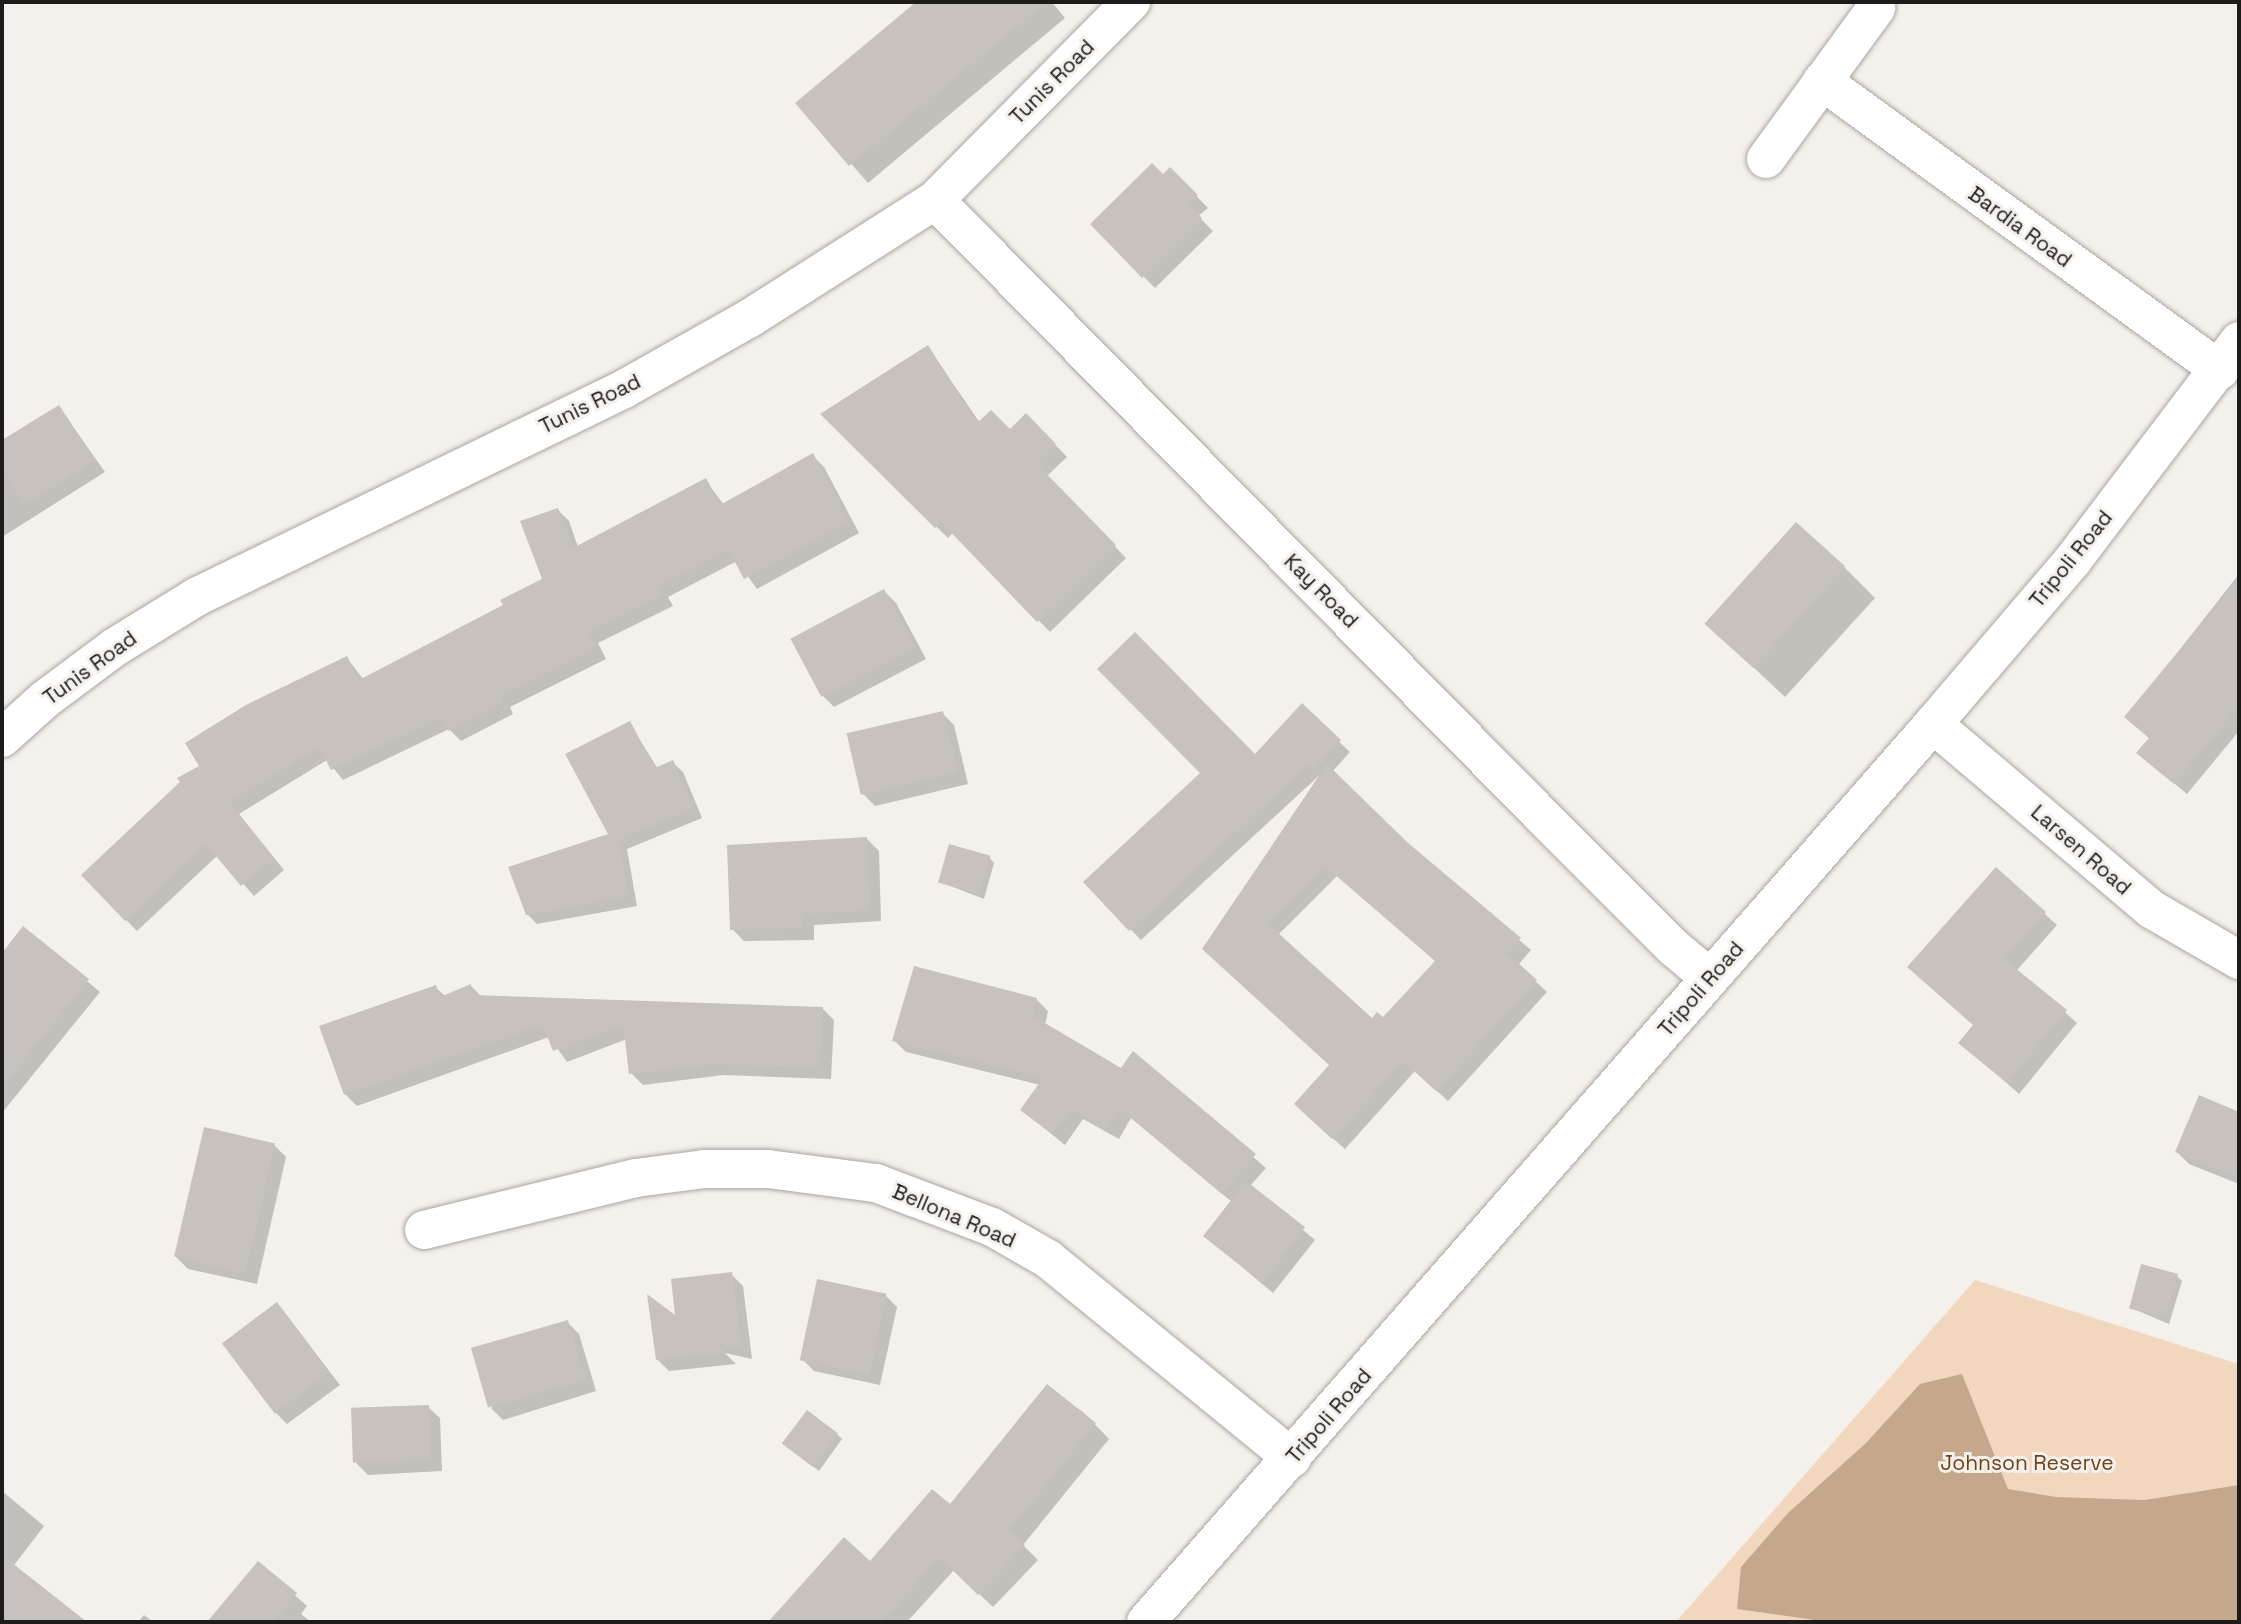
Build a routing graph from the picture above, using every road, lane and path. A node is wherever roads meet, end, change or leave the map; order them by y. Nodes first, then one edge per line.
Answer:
1 (1131, 2) edge
2 (1875, 8) dead end
3 (1822, 81) junction
4 (1766, 159) dead end
5 (935, 200) junction
6 (2230, 355) edge
7 (1933, 724) junction
8 (2, 738) edge
9 (2239, 960) edge
10 (1710, 978) junction
11 (424, 1230) dead end
12 (1292, 1458) junction
13 (1146, 1622) edge

1 - 5 street, Tunis Road
2 - 3 street
3 - 4 street
3 - 6 street, Bardia Road
5 - 8 street, Tunis Road
5 - 10 street, Kay Road
6 - 7 street, Tripoli Road
7 - 9 street, Larsen Road
7 - 10 street, Tripoli Road
10 - 12 street, Tripoli Road
11 - 12 street, Bellona Road
12 - 13 street, Tripoli Road

